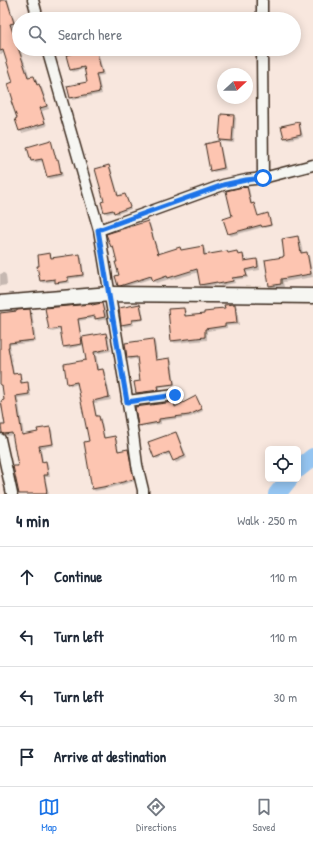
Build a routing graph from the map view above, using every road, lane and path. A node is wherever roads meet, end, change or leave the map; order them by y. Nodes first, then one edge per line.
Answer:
1 (32, 0) edge
2 (262, 0) edge
3 (36, 12) edge
4 (262, 12) edge
5 (49, 56) edge
6 (262, 56) edge
7 (313, 165) edge
8 (263, 178) junction
9 (98, 230) junction
10 (110, 294) junction
11 (313, 296) edge
12 (0, 303) edge
13 (175, 395) dead end
14 (127, 402) junction
15 (0, 439) edge
16 (12, 494) edge
17 (142, 494) edge

1 - 3 street
2 - 4 street
5 - 9 street
6 - 8 street
7 - 8 street
8 - 9 street
9 - 10 street
10 - 11 street
10 - 12 street
10 - 14 street
13 - 14 street
14 - 17 street
15 - 16 street

